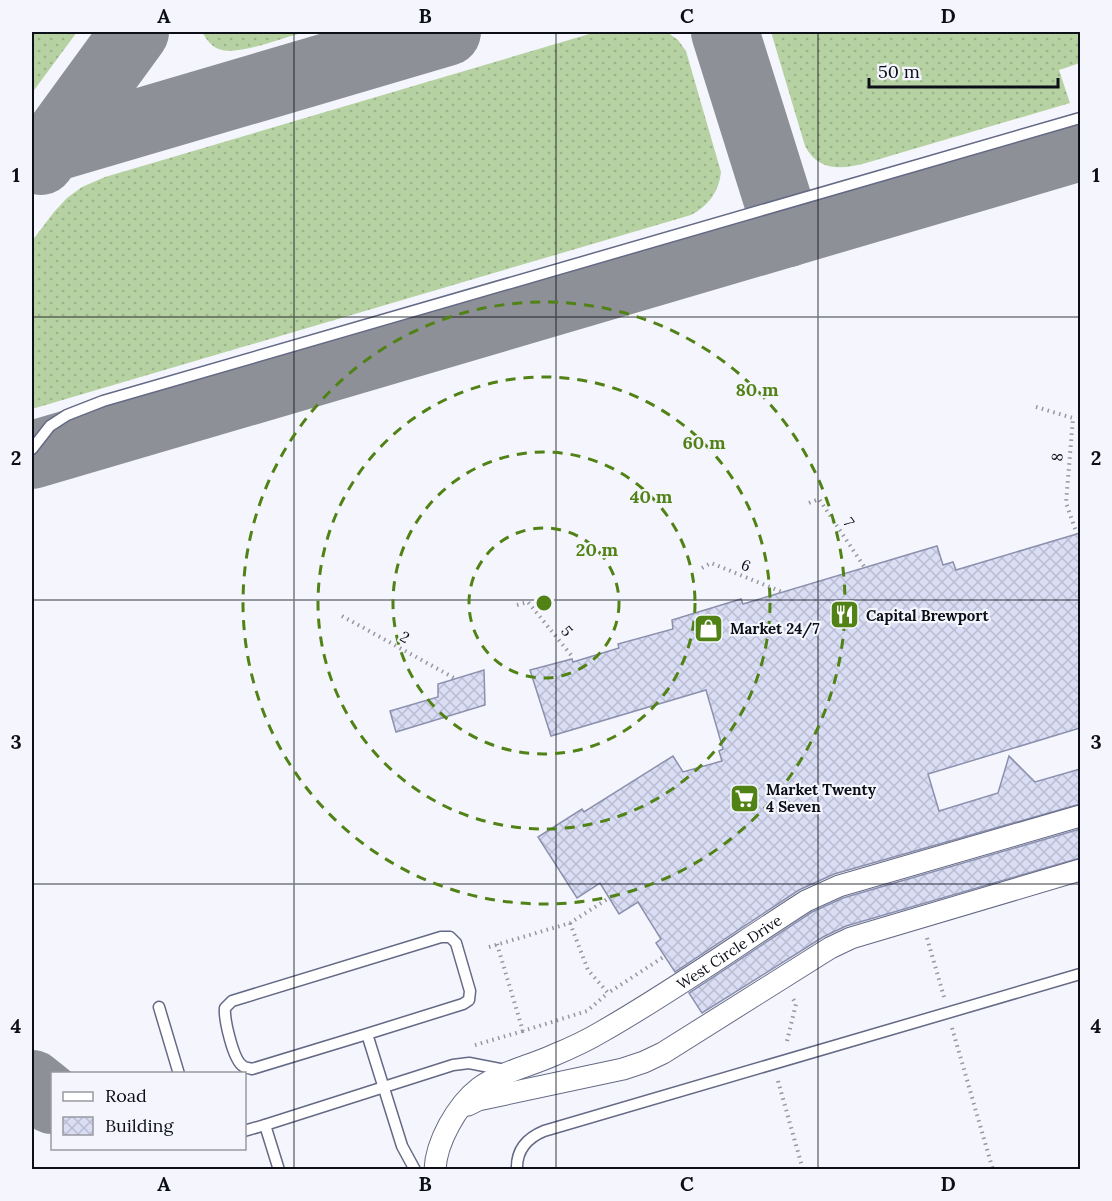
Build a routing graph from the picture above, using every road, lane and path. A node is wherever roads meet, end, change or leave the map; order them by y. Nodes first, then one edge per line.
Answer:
1 (1080, 118) edge
2 (1036, 407) dead end
3 (32, 449) edge
4 (809, 503) dead end
5 (1077, 534) dead end
6 (702, 568) dead end
7 (865, 568) dead end
8 (782, 592) dead end
9 (517, 605) dead end
10 (342, 616) dead end
11 (571, 655) dead end
12 (456, 679) dead end
13 (1080, 816) edge
14 (1080, 870) edge
15 (609, 898) dead end
16 (921, 917) junction
17 (570, 923) junction
18 (497, 945) junction
19 (489, 947) dead end
20 (665, 956) dead end
21 (1080, 974) edge
22 (782, 978) junction
23 (608, 993) junction
24 (159, 1007) dead end
25 (948, 1013) junction
26 (367, 1034) junction
27 (782, 1061) junction
28 (511, 1071) junction
29 (178, 1072) edge
30 (383, 1086) junction
31 (459, 1110) junction
32 (265, 1125) junction
33 (246, 1130) edge
34 (279, 1170) edge
35 (415, 1170) edge
36 (435, 1170) edge
37 (517, 1170) edge
38 (803, 1170) edge
39 (993, 1170) edge

1 - 3 lane
2 - 5 path, 8
4 - 7 path, 7
6 - 8 path, 6
9 - 11 path, 5
10 - 12 path, 2
13 - 28 street, West Circle Drive
14 - 16 street
15 - 17 path
16 - 22 street
16 - 25 path
17 - 18 path
17 - 23 path
18 - 19 path
18 - 23 path
20 - 23 path
21 - 25 lane
22 - 27 path
22 - 31 street
24 - 29 lane
25 - 27 lane
25 - 39 path
26 - 26 lane
26 - 30 lane
27 - 37 lane
27 - 38 path
28 - 30 lane
28 - 31 street, West Circle Drive
30 - 32 lane
30 - 35 lane
31 - 36 street, West Circle Drive
32 - 33 lane
32 - 34 lane

